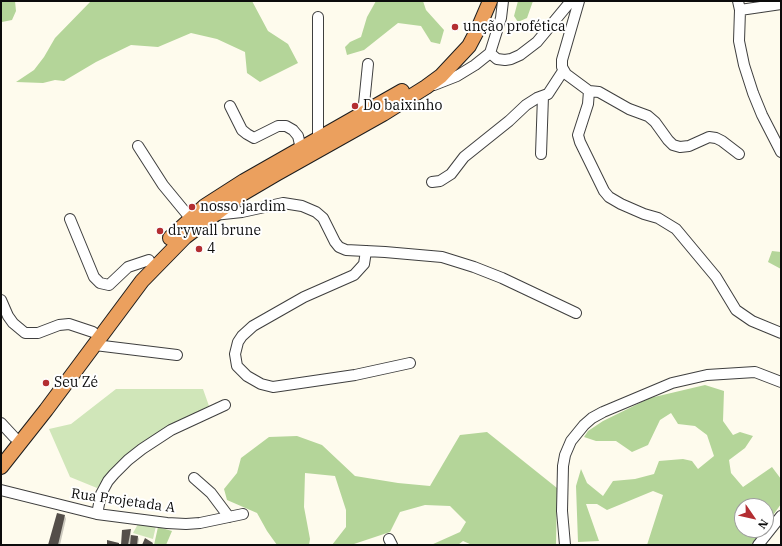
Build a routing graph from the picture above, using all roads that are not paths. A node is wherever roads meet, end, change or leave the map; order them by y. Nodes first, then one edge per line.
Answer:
1 (480, 1) edge
2 (490, 1) edge
3 (503, 1) edge
4 (571, 1) edge
5 (579, 1) edge
6 (781, 4) edge
7 (739, 6) edge
8 (318, 17) dead end
9 (490, 52) junction
10 (368, 64) dead end
11 (563, 71) junction
12 (426, 87) junction
13 (589, 91) junction
14 (543, 96) junction
15 (230, 106) dead end
16 (363, 114) junction
17 (318, 140) junction
18 (138, 146) dead end
19 (301, 149) junction
20 (781, 152) edge
21 (541, 154) dead end
22 (739, 154) dead end
23 (432, 182) dead end
24 (212, 215) junction
25 (70, 219) dead end
26 (191, 219) junction
27 (366, 251) junction
28 (149, 260) junction
29 (1, 300) edge
30 (576, 313) dead end
31 (781, 333) edge
32 (94, 338) junction
33 (177, 355) dead end
34 (410, 363) dead end
35 (781, 382) edge
36 (225, 405) dead end
37 (1, 423) edge
38 (14, 437) junction
39 (1, 452) edge
40 (1, 467) edge
41 (194, 478) dead end
42 (1, 490) edge
43 (97, 514) junction
44 (243, 514) dead end
45 (781, 516) edge
46 (229, 517) junction
47 (565, 545) edge
48 (758, 545) edge

1 - 16 highway
2 - 12 highway
3 - 9 street
4 - 9 street
5 - 11 street
6 - 7 street
7 - 20 street
8 - 17 street
9 - 12 street
10 - 16 street
11 - 13 street
11 - 14 street
12 - 24 highway
13 - 22 street
13 - 31 street
14 - 21 street
14 - 23 street
15 - 19 street
16 - 17 highway
17 - 19 highway
18 - 26 street
19 - 26 highway
24 - 27 street
24 - 32 highway
25 - 28 street
26 - 28 highway
27 - 30 street
27 - 34 street
28 - 32 highway
29 - 32 street
32 - 33 street
32 - 38 highway
32 - 40 highway
35 - 47 street
36 - 43 street
37 - 38 street
38 - 39 highway
41 - 46 street
42 - 43 street, Rua Projetada A
43 - 46 street, Rua Projetada A
44 - 46 street, Rua Projetada A
45 - 48 street

